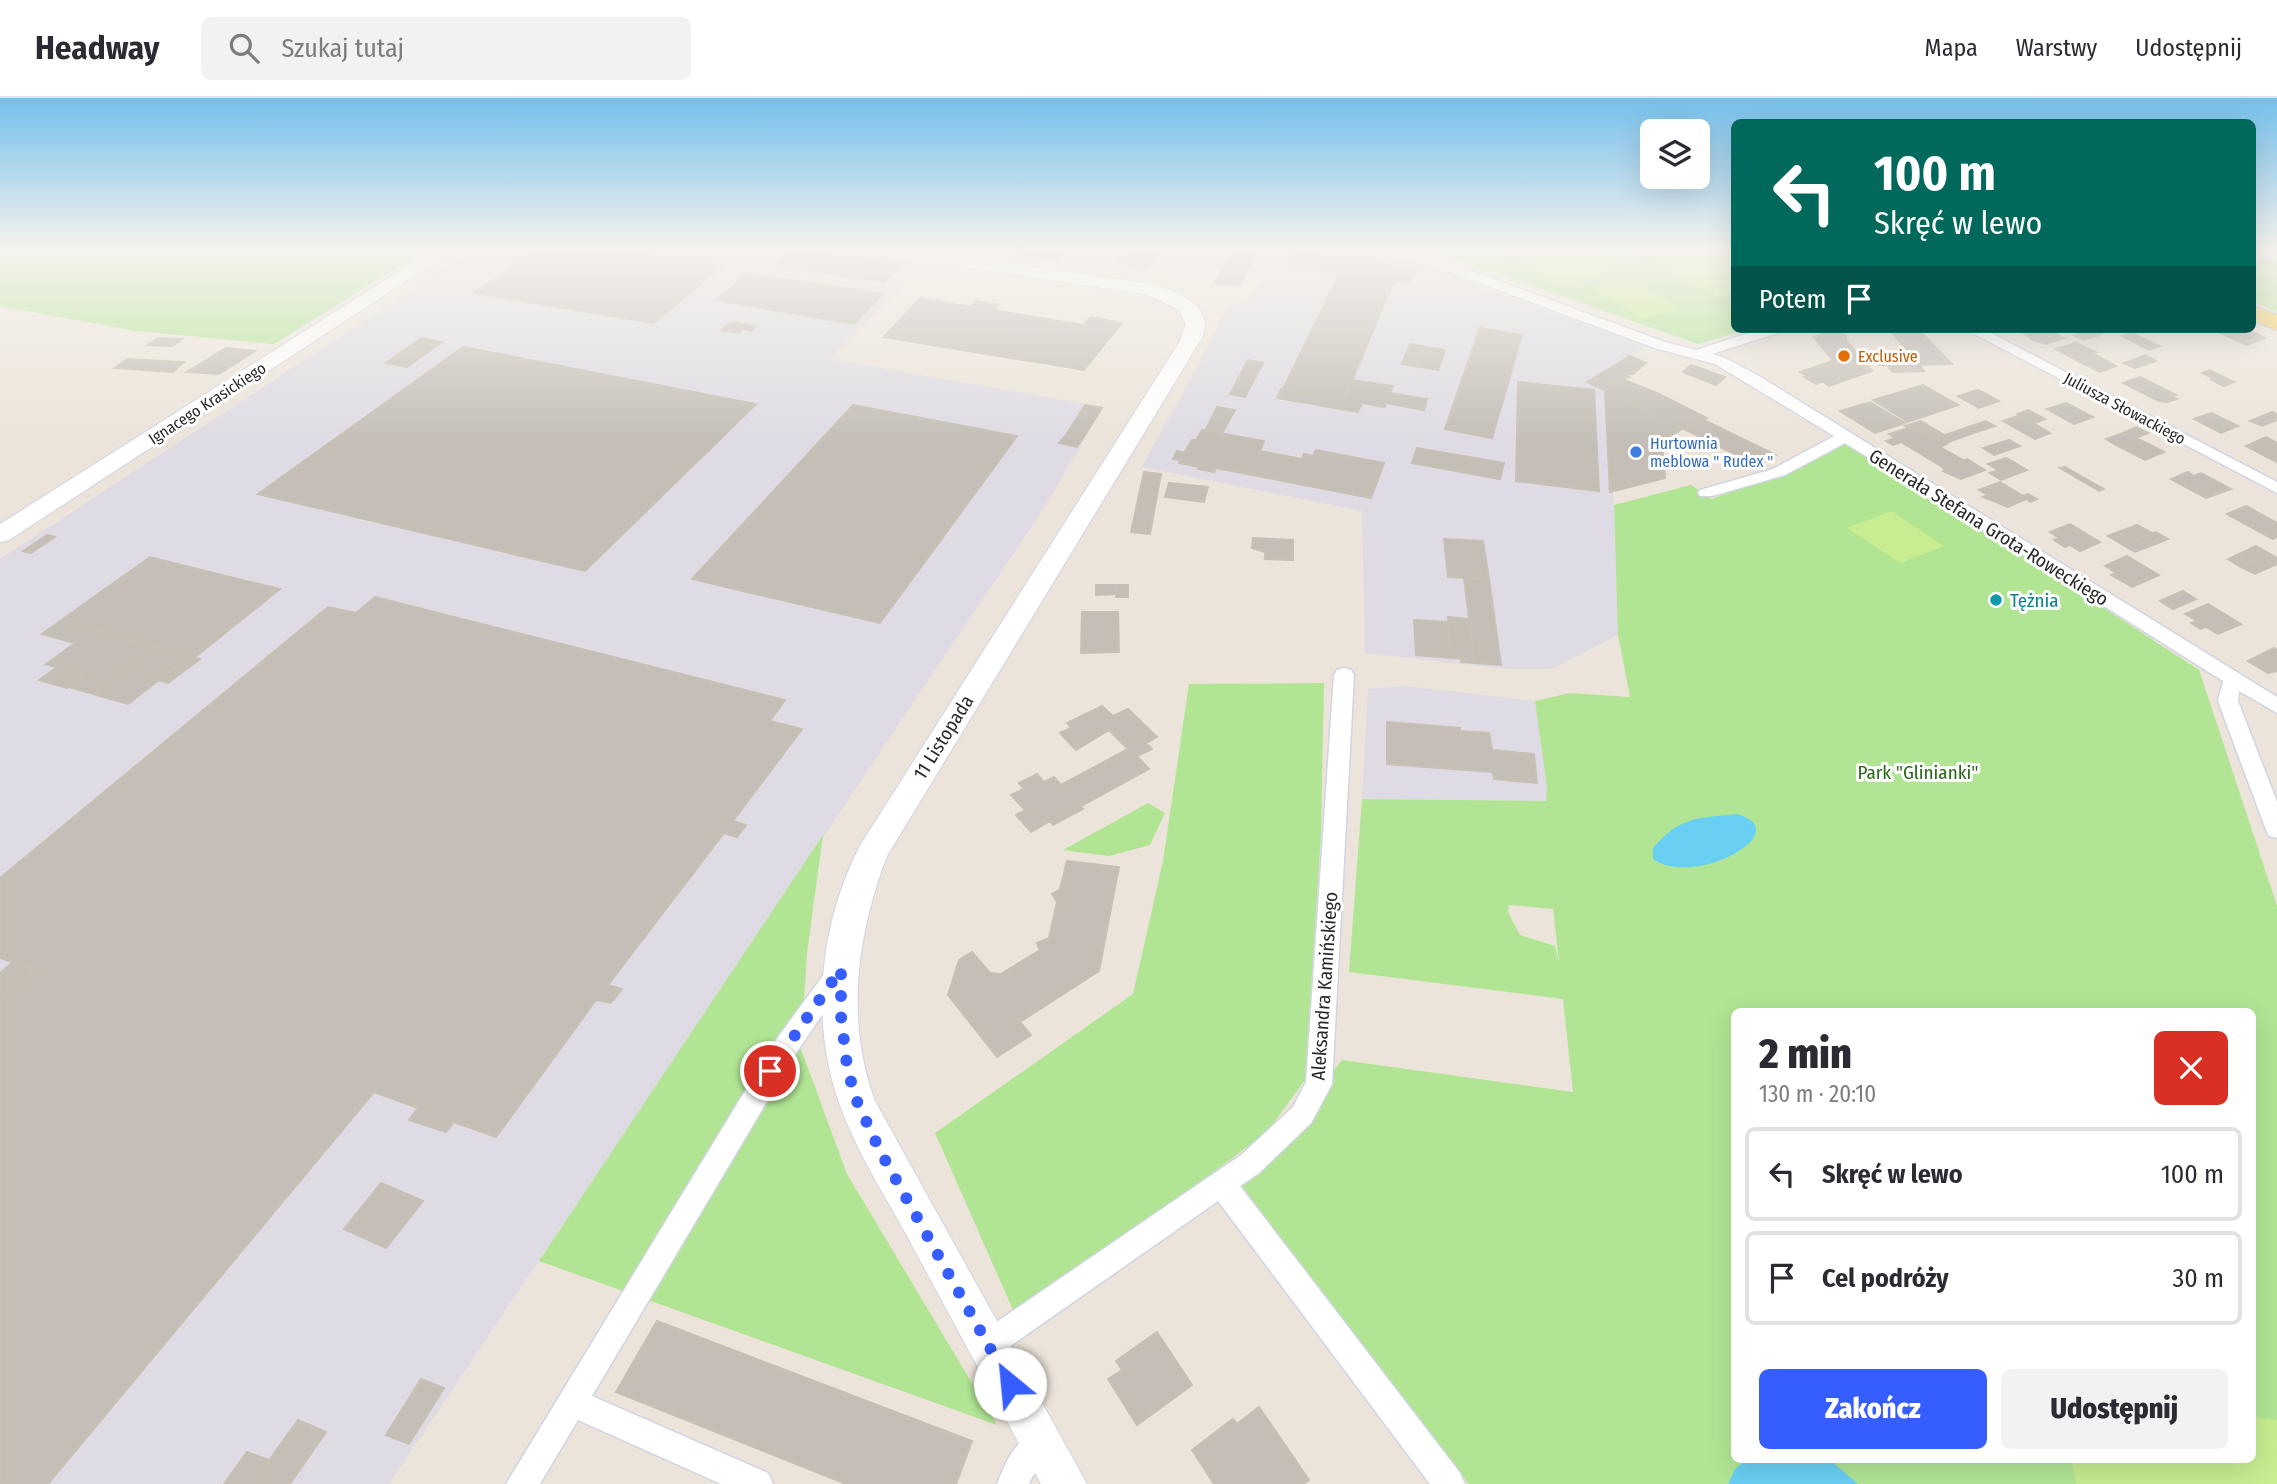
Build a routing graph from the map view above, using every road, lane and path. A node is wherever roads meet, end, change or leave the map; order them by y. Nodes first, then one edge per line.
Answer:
1 (347, 313) edge
2 (1192, 313) edge
3 (1573, 313) edge
4 (2256, 314) edge
5 (2277, 323) edge
6 (1764, 333) edge
7 (1980, 333) edge
8 (1698, 354) junction
9 (1846, 436) junction
10 (2277, 488) edge
11 (1706, 493) dead end
12 (0, 535) edge
13 (1344, 675) dead end
14 (2236, 682) junction
15 (2277, 706) edge
16 (2277, 830) edge
17 (841, 969) junction
18 (1221, 1183) junction
19 (989, 1344) junction
20 (571, 1402) junction
21 (1042, 1444) junction
22 (522, 1484) edge
23 (757, 1484) edge
24 (1013, 1484) edge
25 (1065, 1484) edge
26 (1448, 1484) edge

1 - 12 street, Ignacego Krasickiego
2 - 17 street, 11 Listopada
3 - 8 street, Generała Stefana Grota-Roweckiego
4 - 5 main road
6 - 8 street
7 - 10 street, Juliusza Słowackiego
8 - 9 street, Generała Stefana Grota-Roweckiego
9 - 11 street
9 - 14 street, Generała Stefana Grota-Roweckiego
13 - 18 street, Aleksandra Kamińskiego
14 - 15 street, Generała Stefana Grota-Roweckiego
14 - 16 street
17 - 19 street, 11 Listopada
17 - 20 street
18 - 19 street, Aleksandra Kamińskiego
18 - 26 street
19 - 21 street, 11 Listopada
20 - 22 street
20 - 23 street
21 - 24 street
21 - 25 street, 11 Listopada

